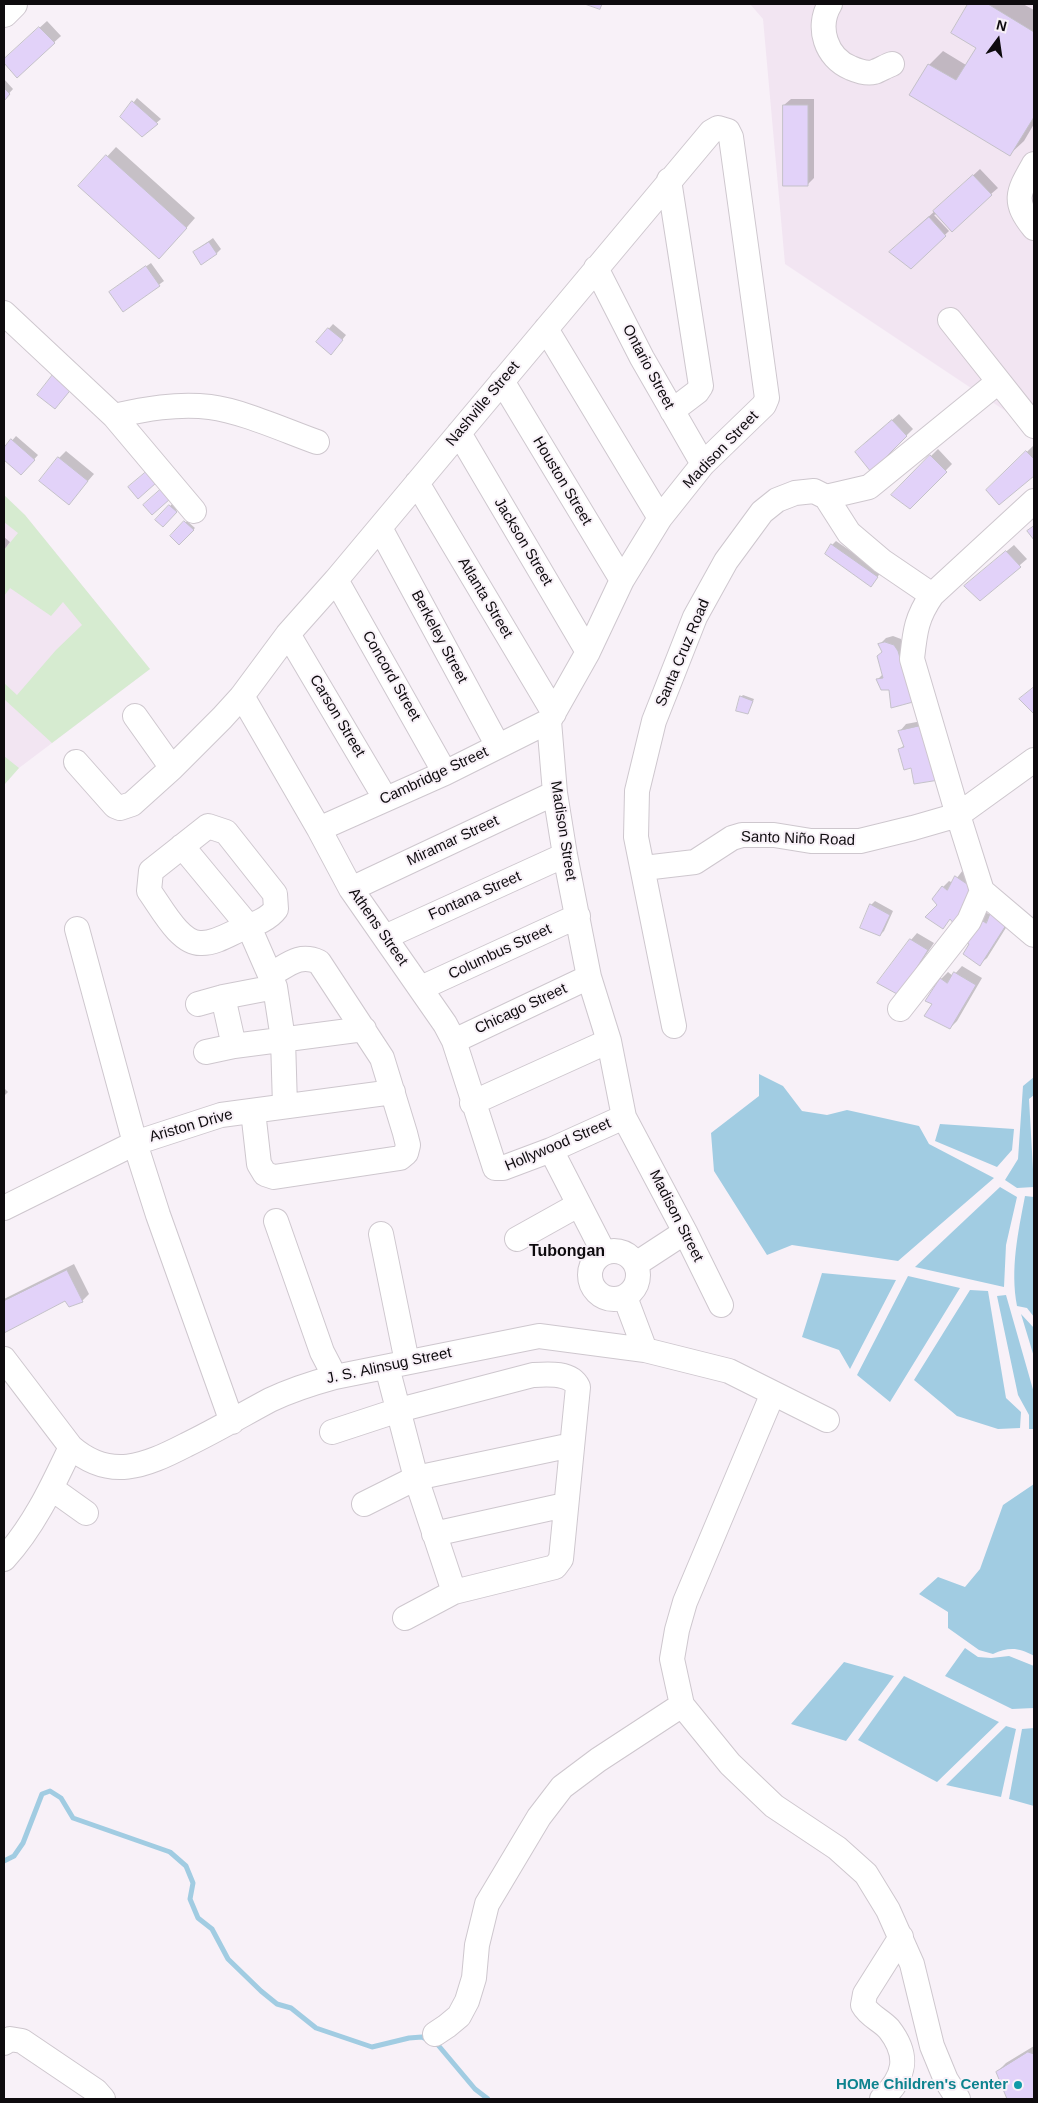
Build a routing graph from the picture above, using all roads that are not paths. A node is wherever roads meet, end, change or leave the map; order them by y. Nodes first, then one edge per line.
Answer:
1 (13, 4) edge
2 (830, 4) edge
3 (4, 13) edge
4 (892, 64) dead end
5 (1034, 164) edge
6 (669, 180) junction
7 (1034, 228) edge
8 (596, 268) junction
9 (4, 314) edge
10 (950, 320) dead end
11 (546, 329) junction
12 (502, 382) junction
13 (998, 382) junction
14 (767, 398) joint
15 (672, 410) junction
16 (114, 416) junction
17 (1034, 426) edge
18 (459, 433) junction
19 (317, 442) dead end
20 (703, 464) junction
21 (417, 483) junction
22 (826, 497) junction
23 (1034, 501) edge
24 (194, 511) dead end
25 (660, 518) junction
26 (380, 528) junction
27 (336, 580) junction
28 (622, 580) junction
29 (932, 595) junction
30 (288, 634) junction
31 (588, 652) junction
32 (242, 696) junction
33 (135, 716) dead end
34 (551, 717) junction
35 (498, 746) junction
36 (1034, 760) edge
37 (76, 762) dead end
38 (172, 768) junction
39 (445, 773) junction
40 (555, 793) junction
41 (386, 798) junction
42 (958, 815) junction
43 (319, 828) junction
44 (182, 846) junction
45 (565, 855) junction
46 (644, 868) junction
47 (351, 889) junction
48 (982, 891) junction
49 (578, 916) junction
50 (249, 926) junction
51 (77, 929) dead end
52 (1034, 935) edge
53 (385, 937) junction
54 (589, 977) junction
55 (273, 981) junction
56 (422, 988) junction
57 (223, 997) junction
58 (198, 1004) dead end
59 (900, 1009) dead end
60 (674, 1026) dead end
61 (364, 1029) junction
62 (283, 1039) junction
63 (454, 1041) junction
64 (609, 1041) junction
65 (234, 1046) junction
66 (206, 1052) dead end
67 (393, 1092) junction
68 (472, 1103) junction
69 (285, 1106) junction
70 (253, 1110) junction
71 (624, 1117) junction
72 (134, 1143) junction
73 (551, 1150) junction
74 (493, 1165) joint
75 (578, 1204) junction
76 (4, 1208) edge
77 (276, 1221) dead end
78 (685, 1232) junction
79 (381, 1234) dead end
80 (516, 1239) dead end
81 (604, 1253) junction
82 (636, 1264) junction
83 (625, 1296) junction
84 (721, 1305) dead end
85 (645, 1350) junction
86 (4, 1359) edge
87 (397, 1365) junction
88 (335, 1377) junction
89 (773, 1393) junction
90 (399, 1410) junction
91 (827, 1420) dead end
92 (232, 1422) junction
93 (332, 1432) dead end
94 (572, 1445) junction
95 (71, 1446) junction
96 (416, 1478) junction
97 (51, 1488) junction
98 (364, 1504) dead end
99 (565, 1505) junction
100 (86, 1513) dead end
101 (434, 1534) junction
102 (4, 1558) edge
103 (454, 1592) junction
104 (405, 1618) dead end
105 (682, 1705) junction
106 (901, 1937) junction
107 (435, 2034) dead end
108 (4, 2043) edge
109 (103, 2099) edge
110 (882, 2099) edge
111 (958, 2099) edge

1 - 3 main road
2 - 4 street
5 - 7 street
6 - 8 street, Nashville Street
6 - 14 street, Nashville Street
6 - 15 street
8 - 11 street, Nashville Street
8 - 15 street, Ontario Street
9 - 16 street
10 - 13 street
11 - 12 street, Nashville Street
11 - 25 street
12 - 18 street, Nashville Street
12 - 28 street, Houston Street
13 - 17 street
13 - 22 street, Santa Cruz Road
14 - 20 street, Madison Street
15 - 20 street, Ontario Street
16 - 19 street
16 - 24 street
18 - 21 street, Nashville Street
18 - 31 street, Jackson Street
20 - 25 street, Madison Street
21 - 26 street, Nashville Street
21 - 34 street, Atlanta Street
22 - 29 street
22 - 46 street, Santa Cruz Road
23 - 29 street
25 - 28 street, Madison Street
26 - 27 street, Nashville Street
26 - 35 street, Berkeley Street
27 - 30 street, Nashville Street
27 - 39 street, Concord Street
28 - 31 street, Madison Street
29 - 42 street
30 - 32 street, Nashville Street
30 - 41 street, Carson Street
31 - 34 street, Madison Street
32 - 38 street, Nashville Street
32 - 43 street, Athens Street
33 - 38 street
34 - 35 street, Cambridge Street
34 - 40 street, Madison Street
35 - 39 street, Cambridge Street
36 - 42 street
37 - 38 street, Nashville Street
39 - 41 street, Cambridge Street
40 - 45 street, Madison Street
40 - 47 street, Miramar Street
41 - 43 street, Cambridge Street
42 - 46 street, Santo Niño Road
42 - 48 street
43 - 47 street, Athens Street
44 - 50 street
44 - 50 street
44 - 50 street
45 - 49 street, Madison Street
45 - 53 street, Fontana Street
46 - 60 street, Santa Cruz Road
47 - 53 street, Athens Street
48 - 52 street
48 - 59 street
49 - 54 street, Madison Street
49 - 56 street, Columbus Street
50 - 55 street
51 - 72 street
53 - 56 street, Athens Street
54 - 63 street, Chicago Street
54 - 64 street, Madison Street
55 - 57 street
55 - 61 street
55 - 62 street
56 - 63 street, Athens Street
57 - 58 street
57 - 65 street
61 - 62 street
61 - 67 street
62 - 65 street
62 - 69 street
63 - 68 street, Athens Street
64 - 68 street
64 - 71 street, Madison Street
65 - 66 street
67 - 69 street, Ariston Drive
67 - 70 street
68 - 74 street, Athens Street
69 - 70 street, Ariston Drive
70 - 72 street, Ariston Drive
71 - 73 street, Hollywood Street
71 - 78 street, Madison Street
72 - 76 street, Ariston Drive
72 - 92 street
73 - 74 street, Hollywood Street
73 - 75 street
75 - 80 street
75 - 81 street
77 - 88 street
78 - 82 street
78 - 84 street, Madison Street
79 - 87 street
81 - 82 street
81 - 83 street
82 - 83 street
83 - 85 street
85 - 87 street, J. S. Alinsug Street
85 - 89 street, J. S. Alinsug Street
86 - 95 street, J. S. Alinsug Street
87 - 88 street, J. S. Alinsug Street
87 - 90 street
88 - 92 street, J. S. Alinsug Street
89 - 91 street, J. S. Alinsug Street
89 - 105 street
90 - 93 street
90 - 94 street
90 - 96 street
92 - 95 street, J. S. Alinsug Street
94 - 96 street
94 - 99 street
95 - 97 street
96 - 98 street
96 - 101 street
97 - 100 street
97 - 102 street
99 - 101 street
99 - 103 street
101 - 103 street
103 - 104 street
105 - 106 street
105 - 107 street
106 - 110 street
106 - 111 street
108 - 109 street

